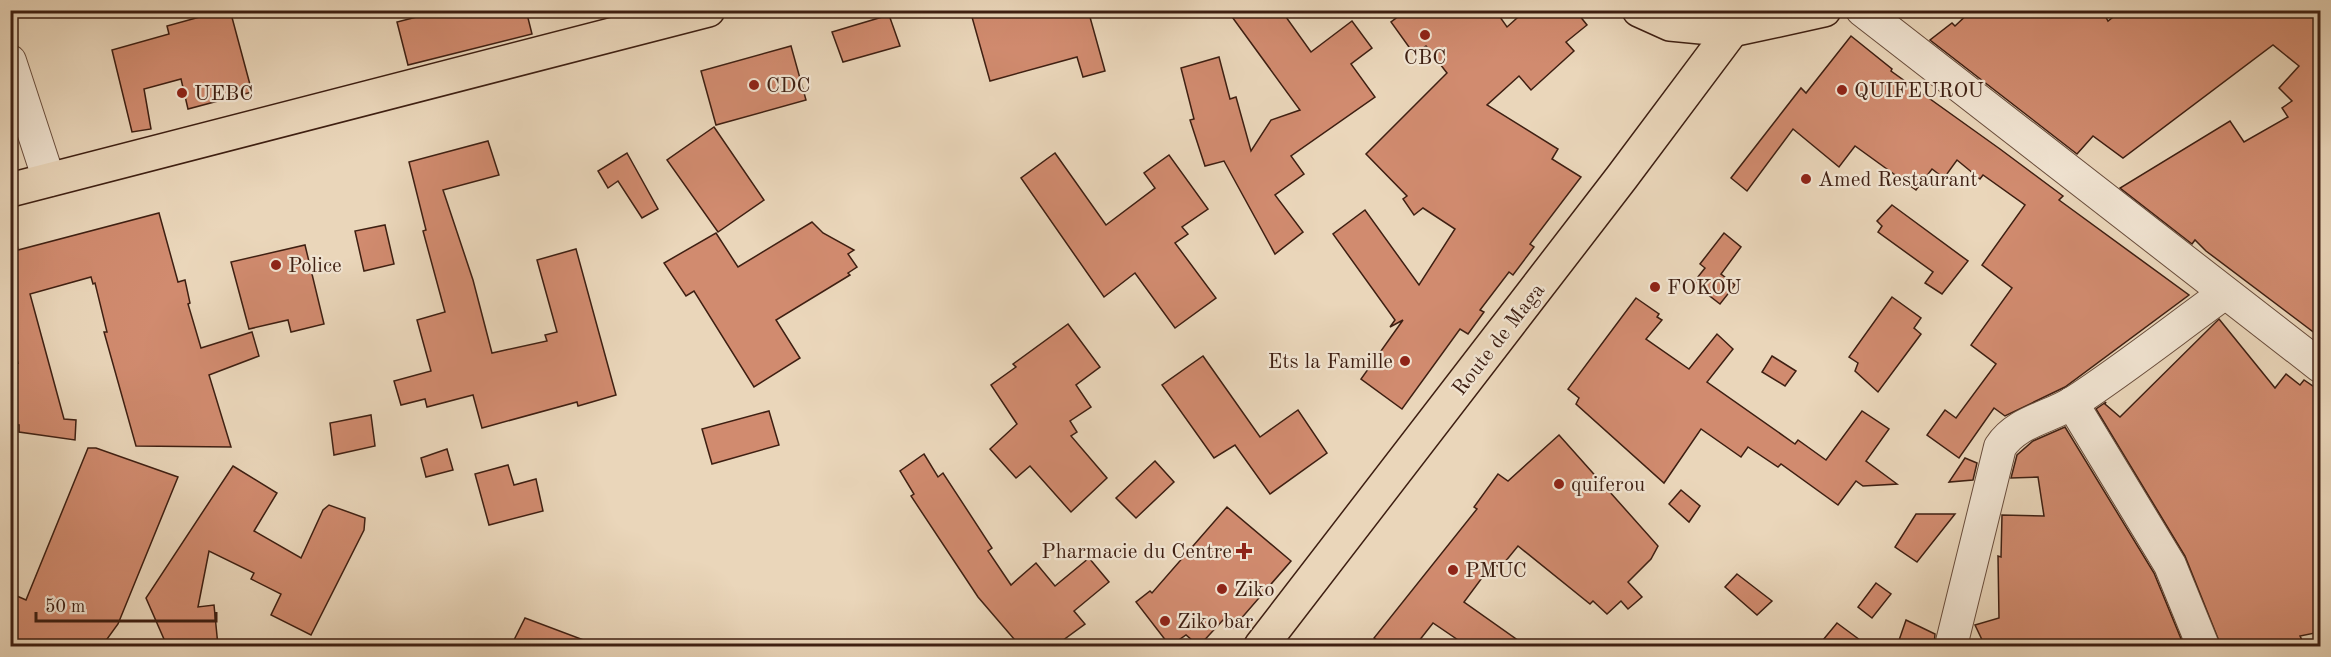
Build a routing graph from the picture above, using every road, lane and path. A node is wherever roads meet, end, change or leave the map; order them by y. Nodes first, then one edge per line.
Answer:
1 (708, 10) edge
2 (1639, 10) edge
3 (1824, 10) edge
4 (1862, 10) edge
5 (1732, 30) junction
6 (10, 61) edge
7 (49, 180) junction
8 (10, 189) edge
9 (2225, 293) junction
10 (2320, 366) edge
11 (2072, 403) junction
12 (1261, 646) edge
13 (1951, 646) edge
14 (2203, 646) edge

1 - 7 main road
2 - 5 main road
3 - 5 main road
4 - 9 street
5 - 12 main road, Route de Maga
6 - 7 street
7 - 8 main road
9 - 10 street
9 - 11 street
11 - 13 street
11 - 14 street

